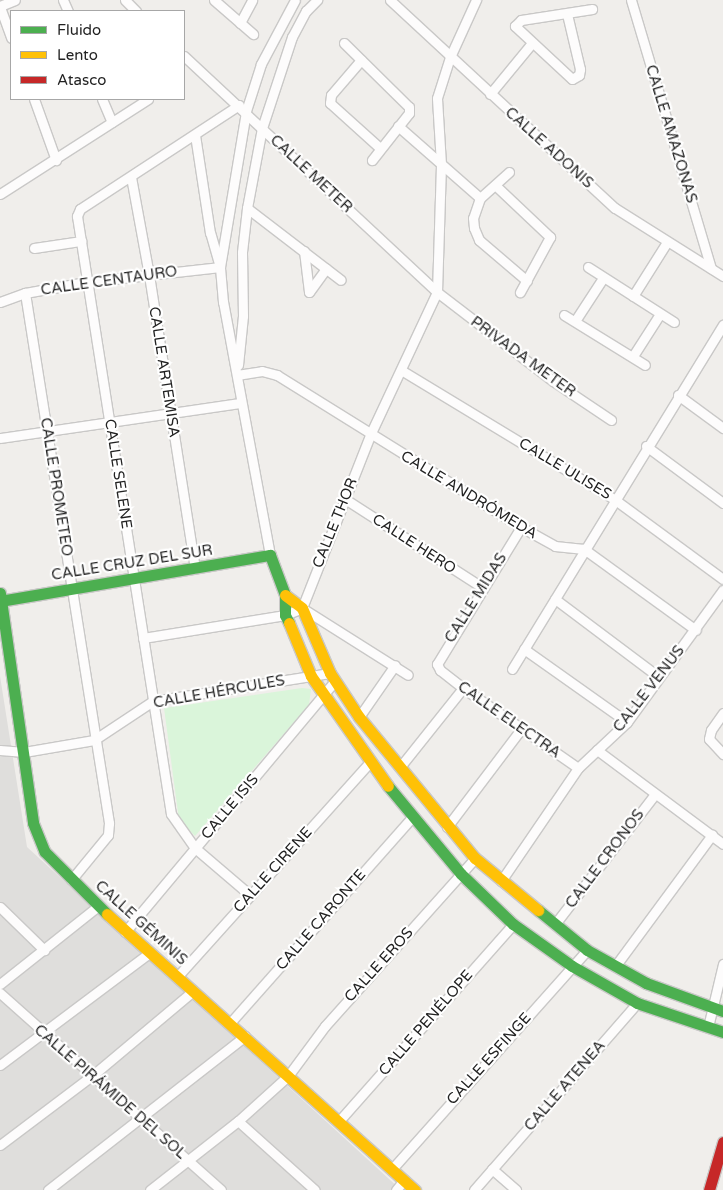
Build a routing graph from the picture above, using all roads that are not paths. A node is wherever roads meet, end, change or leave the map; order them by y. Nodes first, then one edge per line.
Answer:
1 (15, 0) edge
2 (125, 0) edge
3 (214, 0) edge
4 (252, 0) edge
5 (295, 0) edge
6 (317, 0) edge
7 (390, 0) edge
8 (476, 0) edge
9 (631, 0) edge
10 (0, 6) edge
11 (592, 9) dead end
12 (135, 10) edge
13 (566, 14) junction
14 (240, 23) junction
15 (253, 34) dead end
16 (10, 35) edge
17 (344, 43) dead end
18 (531, 44) junction
19 (185, 57) edge
20 (450, 58) junction
21 (361, 60) junction
22 (192, 64) junction
23 (185, 69) edge
24 (490, 94) junction
25 (34, 100) edge
26 (102, 100) edge
27 (144, 100) edge
28 (242, 108) junction
29 (112, 122) junction
30 (398, 126) junction
31 (262, 128) junction
32 (195, 135) junction
33 (380, 148) junction
34 (56, 160) junction
35 (372, 160) dead end
36 (441, 164) junction
37 (509, 172) dead end
38 (131, 177) junction
39 (494, 185) junction
40 (1, 192) edge
41 (480, 198) junction
42 (247, 208) junction
43 (81, 241) junction
44 (667, 242) junction
45 (34, 248) dead end
46 (304, 250) junction
47 (220, 267) junction
48 (588, 267) dead end
49 (711, 268) junction
50 (326, 269) junction
51 (149, 275) junction
52 (723, 276) edge
53 (603, 278) junction
54 (341, 280) dead end
55 (526, 281) junction
56 (86, 282) junction
57 (437, 292) junction
58 (520, 292) dead end
59 (25, 293) junction
60 (633, 296) junction
61 (0, 302) edge
62 (660, 314) junction
63 (564, 315) dead end
64 (576, 322) junction
65 (674, 322) dead end
66 (723, 325) edge
67 (633, 356) junction
68 (646, 365) dead end
69 (401, 370) junction
70 (237, 375) junction
71 (678, 395) junction
72 (240, 403) junction
73 (170, 414) junction
74 (611, 420) dead end
75 (110, 423) junction
76 (723, 428) edge
77 (48, 431) junction
78 (370, 435) junction
79 (0, 438) edge
80 (646, 446) junction
81 (345, 499) junction
82 (614, 499) junction
83 (723, 503) edge
84 (521, 527) junction
85 (584, 549) junction
86 (270, 555) junction
87 (195, 568) junction
88 (134, 577) junction
89 (723, 579) edge
90 (72, 588) junction
91 (483, 588) junction
92 (723, 590) edge
93 (285, 595) junction
94 (0, 598) edge
95 (555, 599) junction
96 (302, 608) junction
97 (285, 615) junction
98 (696, 630) junction
99 (143, 638) junction
100 (524, 649) junction
101 (395, 666) junction
102 (512, 669) dead end
103 (440, 670) joint
104 (408, 675) dead end
105 (311, 676) junction
106 (332, 677) junction
107 (660, 677) junction
108 (463, 688) junction
109 (324, 695) junction
110 (153, 701) junction
111 (723, 712) edge
112 (359, 717) junction
113 (627, 722) junction
114 (521, 729) junction
115 (94, 740) junction
116 (0, 750) edge
117 (597, 750) junction
118 (24, 752) junction
119 (723, 754) edge
120 (369, 763) junction
121 (400, 767) junction
122 (578, 768) junction
123 (655, 794) junction
124 (412, 817) junction
125 (447, 827) junction
126 (712, 835) junction
127 (723, 844) edge
128 (196, 848) junction
129 (475, 858) junction
130 (461, 874) junction
131 (71, 880) junction
132 (501, 882) junction
133 (250, 895) junction
134 (0, 906) edge
135 (98, 906) junction
136 (514, 924) junction
137 (555, 924) junction
138 (125, 932) junction
139 (44, 950) junction
140 (587, 950) junction
141 (149, 952) junction
142 (723, 964) edge
143 (616, 965) junction
144 (572, 966) junction
145 (177, 977) junction
146 (0, 984) edge
147 (194, 991) junction
148 (0, 993) edge
149 (637, 1003) junction
150 (718, 1010) edge
151 (230, 1023) junction
152 (708, 1027) junction
153 (42, 1032) junction
154 (723, 1032) edge
155 (244, 1036) junction
156 (0, 1065) edge
157 (93, 1075) junction
158 (288, 1076) junction
159 (139, 1117) junction
160 (238, 1121) junction
161 (339, 1121) junction
162 (723, 1142) edge
163 (1, 1143) edge
164 (188, 1160) junction
165 (392, 1169) junction
166 (492, 1169) junction
167 (404, 1180) junction
168 (48, 1190) edge
169 (150, 1190) edge
170 (221, 1190) edge
171 (315, 1190) edge
172 (396, 1190) edge
173 (415, 1190) edge
174 (474, 1190) edge
175 (516, 1190) edge
176 (709, 1190) edge

1 - 10 street
2 - 12 street
3 - 14 street
4 - 14 street
5 - 28 street
6 - 31 street
7 - 20 street, CALLE ADONIS
8 - 20 street
9 - 49 street, CALLE AMAZONAS
10 - 16 street
11 - 13 street
13 - 18 street
13 - 18 street
14 - 15 street
17 - 21 street
18 - 24 street
19 - 22 street, CALLE METER
20 - 24 street, CALLE ADONIS
20 - 36 street
21 - 30 street
21 - 33 street
22 - 23 street
22 - 28 street, CALLE METER
24 - 44 street, CALLE ADONIS
25 - 34 street
26 - 29 street
27 - 29 street
28 - 31 street, CALLE METER
28 - 32 street, CALLE SELENE
28 - 47 street
29 - 34 street
30 - 33 street
30 - 36 street
31 - 42 street
31 - 57 street, CALLE METER
32 - 38 street, CALLE SELENE
32 - 47 street
33 - 35 street
34 - 40 street
36 - 41 street
36 - 57 street
37 - 39 street
38 - 43 street, CALLE SELENE
38 - 51 street, CALLE ARTEMISA
39 - 41 street
39 - 55 street
41 - 55 street
42 - 46 street
42 - 70 street
43 - 45 street
43 - 56 street, CALLE SELENE
44 - 49 street, CALLE ADONIS
44 - 60 street
46 - 50 street
46 - 50 street
47 - 51 street, CALLE CENTAURO
47 - 70 street
48 - 53 street
49 - 52 street, CALLE ADONIS
50 - 54 street
51 - 56 street, CALLE CENTAURO
51 - 73 street, CALLE ARTEMISA
53 - 60 street
53 - 64 street
55 - 58 street
56 - 59 street, CALLE CENTAURO
56 - 75 street, CALLE SELENE
57 - 69 street, CALLE THOR
57 - 74 street, PRIVADA METER
59 - 61 street, CALLE CENTAURO
59 - 77 street, CALLE PROMETEO
60 - 62 street
62 - 65 street
62 - 67 street
63 - 64 street
64 - 67 street
66 - 71 street
67 - 68 street
69 - 78 street, CALLE THOR
69 - 82 street, CALLE ULISES
70 - 72 street
70 - 78 street, CALLE ANDRÓMEDA
71 - 76 street
71 - 80 street
72 - 73 street
72 - 86 street
73 - 75 street
73 - 87 street, CALLE ARTEMISA
75 - 77 street
75 - 88 street, CALLE SELENE
77 - 79 street
77 - 90 street, CALLE PROMETEO
78 - 81 street, CALLE THOR
78 - 84 street, CALLE ANDRÓMEDA
80 - 82 street
80 - 83 street
81 - 91 street, CALLE HERO
81 - 96 street, CALLE THOR
82 - 85 street
82 - 89 street, CALLE ULISES
84 - 85 street, CALLE ANDRÓMEDA
84 - 91 street, CALLE MIDAS
85 - 95 street
85 - 98 street
86 - 87 street, CALLE CRUZ DEL SUR
86 - 93 street
87 - 88 street, CALLE CRUZ DEL SUR
88 - 90 street, CALLE CRUZ DEL SUR
88 - 99 street, CALLE SELENE
90 - 94 street, CALLE CRUZ DEL SUR
90 - 115 street, CALLE PROMETEO
91 - 103 street, CALLE MIDAS
92 - 98 street, CALLE VENUS
93 - 96 street
93 - 97 street
94 - 118 street, CALLE GÉMINIS
95 - 100 street
95 - 107 street
96 - 97 street
96 - 101 street
96 - 106 street
97 - 99 street
97 - 105 street
98 - 107 street, CALLE VENUS
99 - 110 street, CALLE SELENE
100 - 102 street
100 - 113 street
101 - 104 street
101 - 112 street
103 - 108 street, CALLE ELECTRA
105 - 106 street, CALLE HÉRCULES
105 - 109 street
105 - 110 street, CALLE HÉRCULES
106 - 109 street, CALLE ISIS
106 - 112 street
107 - 113 street, CALLE VENUS
108 - 114 street, CALLE ELECTRA
108 - 121 street
109 - 120 street
109 - 128 street, CALLE ISIS
110 - 115 street, CALLE HÉRCULES
110 - 128 street, CALLE SELENE
111 - 119 street
112 - 121 street
113 - 117 street, CALLE VENUS
114 - 122 street, CALLE ELECTRA
114 - 125 street
115 - 118 street, CALLE HÉRCULES
115 - 131 street, CALLE PROMETEO
116 - 118 street, CALLE HÉRCULES
117 - 122 street, CALLE VENUS
117 - 123 street
118 - 131 street, CALLE GÉMINIS
120 - 124 street
120 - 133 street, CALLE CIRENE
121 - 125 street
122 - 132 street, CALLE VENUS
123 - 126 street
123 - 137 street, CALLE CRONOS
124 - 130 street
124 - 151 street, CALLE CARONTE
125 - 129 street
126 - 127 street
126 - 143 street
128 - 133 street, CALLE SELENE
128 - 138 street, CALLE ISIS
129 - 130 street, CALLE EROS
129 - 132 street
130 - 136 street
130 - 158 street, CALLE EROS
131 - 135 street, CALLE GÉMINIS
132 - 137 street
133 - 145 street, CALLE CIRENE
134 - 139 street
135 - 138 street, CALLE GÉMINIS
135 - 139 street
136 - 144 street
136 - 161 street, CALLE PENÉLOPE
137 - 140 street
138 - 141 street, CALLE GÉMINIS
139 - 146 street
140 - 143 street
140 - 144 street, CALLE ESFINGE
141 - 145 street, CALLE GÉMINIS
141 - 153 street
142 - 150 street
143 - 150 street
144 - 149 street
144 - 165 street, CALLE ESFINGE
145 - 147 street, CALLE GÉMINIS
147 - 151 street, CALLE GÉMINIS
147 - 157 street
148 - 153 street, CALLE PIRÁMIDE DEL SOL
149 - 152 street
149 - 166 street, CALLE ATENEA
150 - 152 street
151 - 155 street, CALLE GÉMINIS
152 - 154 street
153 - 156 street
153 - 157 street, CALLE PIRÁMIDE DEL SOL
155 - 158 street, CALLE GÉMINIS
155 - 159 street
157 - 159 street, CALLE PIRÁMIDE DEL SOL
157 - 163 street
158 - 160 street, CALLE EROS
158 - 161 street, CALLE GÉMINIS
159 - 164 street, CALLE PIRÁMIDE DEL SOL
159 - 168 street
160 - 164 street, CALLE EROS
160 - 171 street
161 - 165 street, CALLE GÉMINIS
162 - 176 street
164 - 169 street, CALLE EROS
164 - 170 street, CALLE PIRÁMIDE DEL SOL
165 - 167 street, CALLE GÉMINIS
166 - 174 street, CALLE ATENEA
166 - 175 street
167 - 172 street
167 - 173 street, CALLE GÉMINIS

